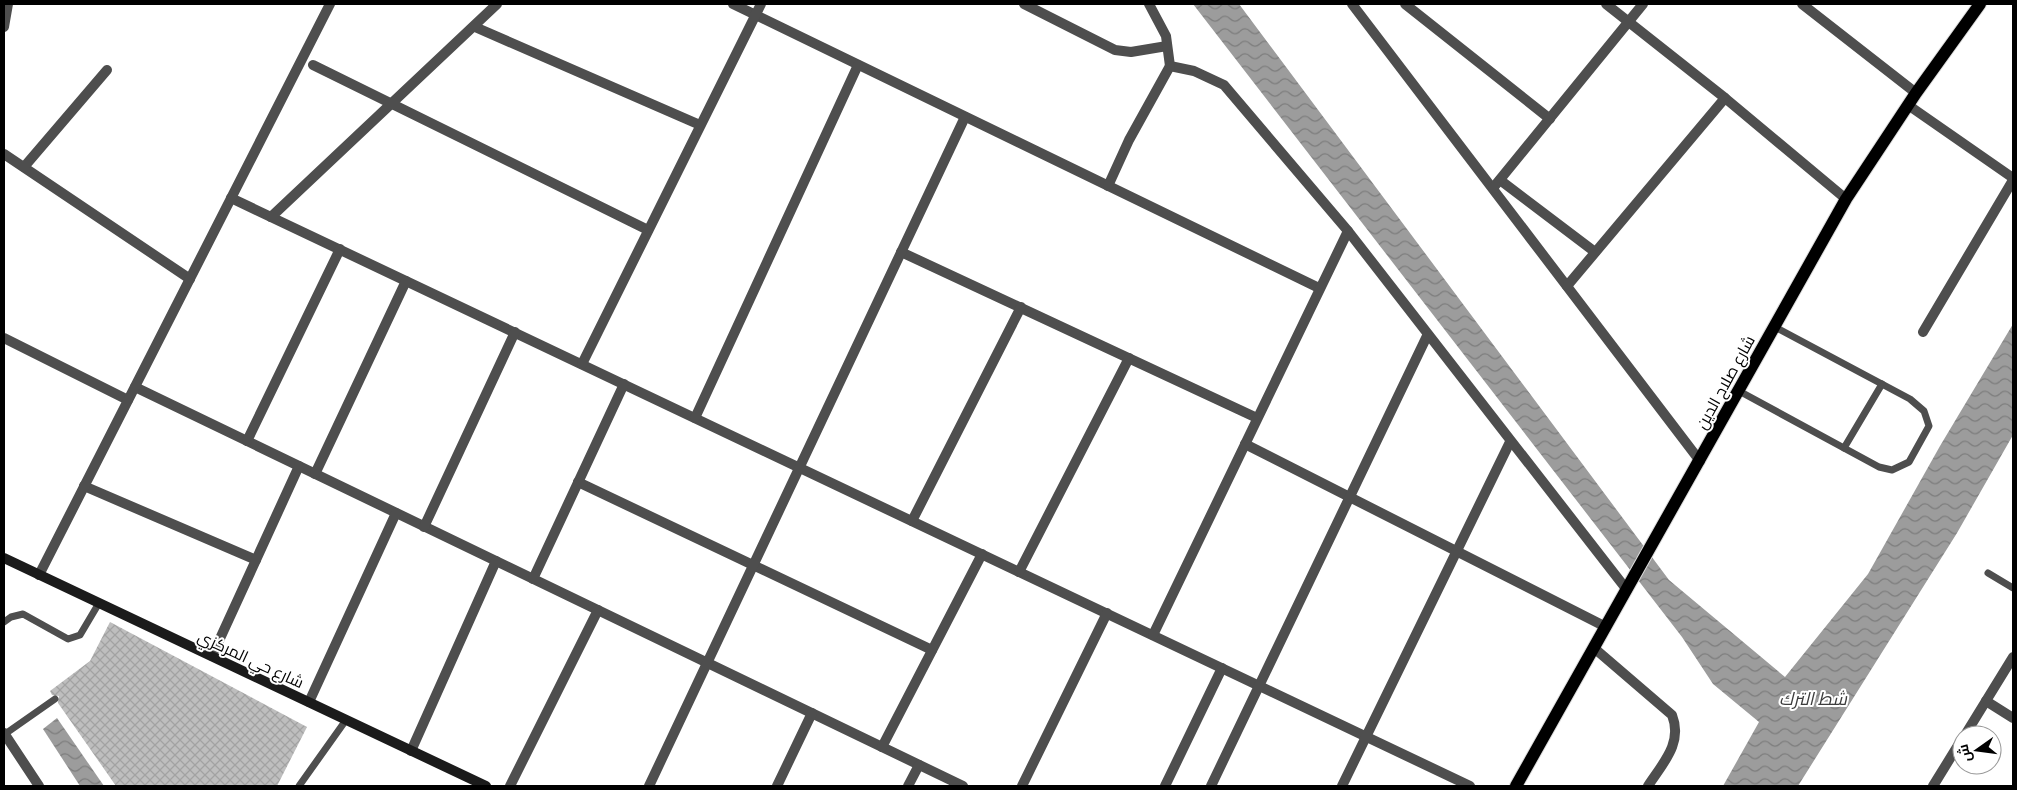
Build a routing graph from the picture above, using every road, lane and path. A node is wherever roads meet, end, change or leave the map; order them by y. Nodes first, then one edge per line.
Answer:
1 (8, 4) edge
2 (330, 4) edge
3 (497, 4) edge
4 (733, 4) edge
5 (761, 4) edge
6 (1024, 4) edge
7 (1149, 4) edge
8 (1352, 4) edge
9 (1405, 4) edge
10 (1606, 4) edge
11 (1643, 4) edge
12 (1802, 4) edge
13 (1980, 4) edge
14 (754, 15) junction
15 (1629, 22) junction
16 (4, 27) edge
17 (475, 27) junction
18 (1167, 46) junction
19 (313, 65) dead end
20 (858, 66) junction
21 (1170, 66) junction
22 (107, 70) dead end
23 (1916, 93) junction
24 (1725, 98) junction
25 (1908, 105) junction
26 (392, 106) junction
27 (965, 117) junction
28 (1550, 119) junction
29 (700, 125) junction
30 (4, 154) edge
31 (24, 167) junction
32 (2013, 179) edge
33 (1500, 180) junction
34 (1108, 186) junction
35 (1493, 188) junction
36 (231, 198) junction
37 (1846, 199) junction
38 (271, 217) junction
39 (648, 230) junction
40 (1348, 231) junction
41 (340, 249) junction
42 (901, 252) junction
43 (1595, 252) junction
44 (190, 279) junction
45 (406, 281) junction
46 (1567, 286) junction
47 (1319, 288) junction
48 (1021, 306) junction
49 (1774, 327) junction
50 (515, 332) junction
51 (1923, 332) dead end
52 (1427, 336) junction
53 (5, 342) edge
54 (1129, 358) junction
55 (582, 364) junction
56 (624, 384) junction
57 (1882, 384) junction
58 (135, 387) junction
59 (1739, 390) junction
60 (128, 400) junction
61 (695, 418) junction
62 (1257, 418) junction
63 (247, 442) junction
64 (1510, 442) junction
65 (1245, 444) junction
66 (1844, 448) junction
67 (1700, 461) junction
68 (299, 466) junction
69 (799, 467) junction
70 (315, 474) junction
71 (578, 482) junction
72 (84, 486) junction
73 (1350, 497) junction
74 (396, 513) junction
75 (912, 521) junction
76 (424, 527) junction
77 (1457, 551) junction
78 (982, 554) junction
79 (4, 558) edge
80 (256, 560) junction
81 (496, 561) junction
82 (753, 565) junction
83 (1019, 572) junction
84 (1988, 573) dead end
85 (39, 574) junction
86 (533, 579) junction
87 (2013, 588) edge
88 (1627, 590) junction
89 (99, 603) junction
90 (598, 610) junction
91 (1107, 613) junction
92 (4, 622) edge
93 (1606, 627) junction
94 (1153, 635) junction
95 (1594, 648) junction
96 (932, 650) junction
97 (212, 656) junction
98 (2013, 657) edge
99 (707, 663) junction
100 (1222, 668) junction
101 (1259, 686) junction
102 (55, 699) dead end
103 (1986, 701) junction
104 (308, 702) junction
105 (812, 714) junction
106 (2013, 718) edge
107 (346, 720) junction
108 (1971, 725) edge
109 (4, 734) edge
110 (1367, 737) junction
111 (882, 747) junction
112 (411, 751) junction
113 (1952, 756) edge
114 (919, 765) junction
115 (39, 786) edge
116 (299, 786) edge
117 (486, 786) edge
118 (510, 786) edge
119 (649, 786) edge
120 (777, 786) edge
121 (908, 786) edge
122 (964, 786) edge
123 (1022, 786) edge
124 (1165, 786) edge
125 (1211, 786) edge
126 (1342, 786) edge
127 (1470, 786) edge
128 (1516, 786) edge
129 (1648, 786) edge
130 (1933, 786) edge

1 - 16 street
2 - 36 street
3 - 17 street
4 - 14 street
5 - 14 street
6 - 18 street
7 - 18 street
8 - 35 street
9 - 28 street
10 - 15 street
11 - 15 street
12 - 23 street
13 - 23 main road, شارع صلاح الدين
14 - 20 street
14 - 29 street
15 - 24 street
15 - 28 street
17 - 26 street
17 - 29 street
18 - 21 street
19 - 26 street
20 - 27 street
20 - 61 street
21 - 34 street
21 - 40 street
22 - 31 street
23 - 25 main road, شارع صلاح الدين
24 - 37 street
24 - 43 street
25 - 32 street
25 - 37 main road, شارع صلاح الدين
26 - 38 street
26 - 39 street
27 - 34 street
27 - 42 street
28 - 33 street
29 - 39 street
30 - 31 street
31 - 44 street
32 - 51 street
33 - 35 street
33 - 43 street
34 - 47 street
35 - 46 street
36 - 38 street
36 - 44 street
37 - 49 main road, شارع صلاح الدين
38 - 41 street
39 - 55 street
40 - 47 street
40 - 52 street
41 - 45 street
41 - 63 street
42 - 48 street
42 - 69 street
43 - 46 street
44 - 58 street
45 - 50 street
45 - 70 street
46 - 67 street
47 - 62 street
48 - 54 street
48 - 75 street
49 - 57 lane
49 - 59 main road, شارع صلاح الدين
50 - 55 street
50 - 76 street
52 - 64 street
52 - 73 street
53 - 60 street
54 - 62 street
54 - 83 street
55 - 56 street
56 - 61 street
56 - 71 street
57 - 66 lane
57 - 66 lane
58 - 60 street
58 - 63 street
59 - 66 lane
59 - 67 main road, شارع صلاح الدين
60 - 72 street
61 - 69 street
62 - 65 street
63 - 68 street
64 - 77 street
64 - 88 street
65 - 73 street
65 - 94 street
67 - 88 main road, شارع صلاح الدين
68 - 70 street
68 - 80 street
69 - 75 street
69 - 82 street
70 - 74 street
71 - 82 street
71 - 86 street
72 - 80 street
72 - 85 street
73 - 77 street
73 - 101 street
74 - 76 street
74 - 104 street
75 - 78 street
76 - 81 street
77 - 93 street
77 - 110 street
78 - 83 street
78 - 96 street
79 - 85 main road, شارع حي المركزي
80 - 97 street
81 - 86 street
81 - 112 street
82 - 96 street
82 - 99 street
83 - 91 street
84 - 87 lane
85 - 89 main road, شارع حي المركزي
86 - 90 street
88 - 93 main road, شارع صلاح الدين
89 - 92 lane
89 - 97 main road, شارع حي المركزي
90 - 99 street
90 - 118 street
91 - 94 street
91 - 123 street
93 - 95 main road, شارع صلاح الدين
94 - 100 street
95 - 128 main road, شارع صلاح الدين
95 - 129 street
96 - 111 street
97 - 104 main road, شارع حي المركزي
98 - 103 street
99 - 105 street
99 - 119 street
100 - 101 street
100 - 124 street
101 - 110 street
101 - 125 street
102 - 109 lane
103 - 106 street
103 - 108 street
104 - 107 main road, شارع حي المركزي
105 - 111 street
105 - 120 street
107 - 112 main road, شارع حي المركزي
107 - 116 lane
109 - 115 street
110 - 126 street
110 - 127 street
111 - 114 street
112 - 117 main road, شارع حي المركزي
113 - 130 street
114 - 121 street
114 - 122 street

